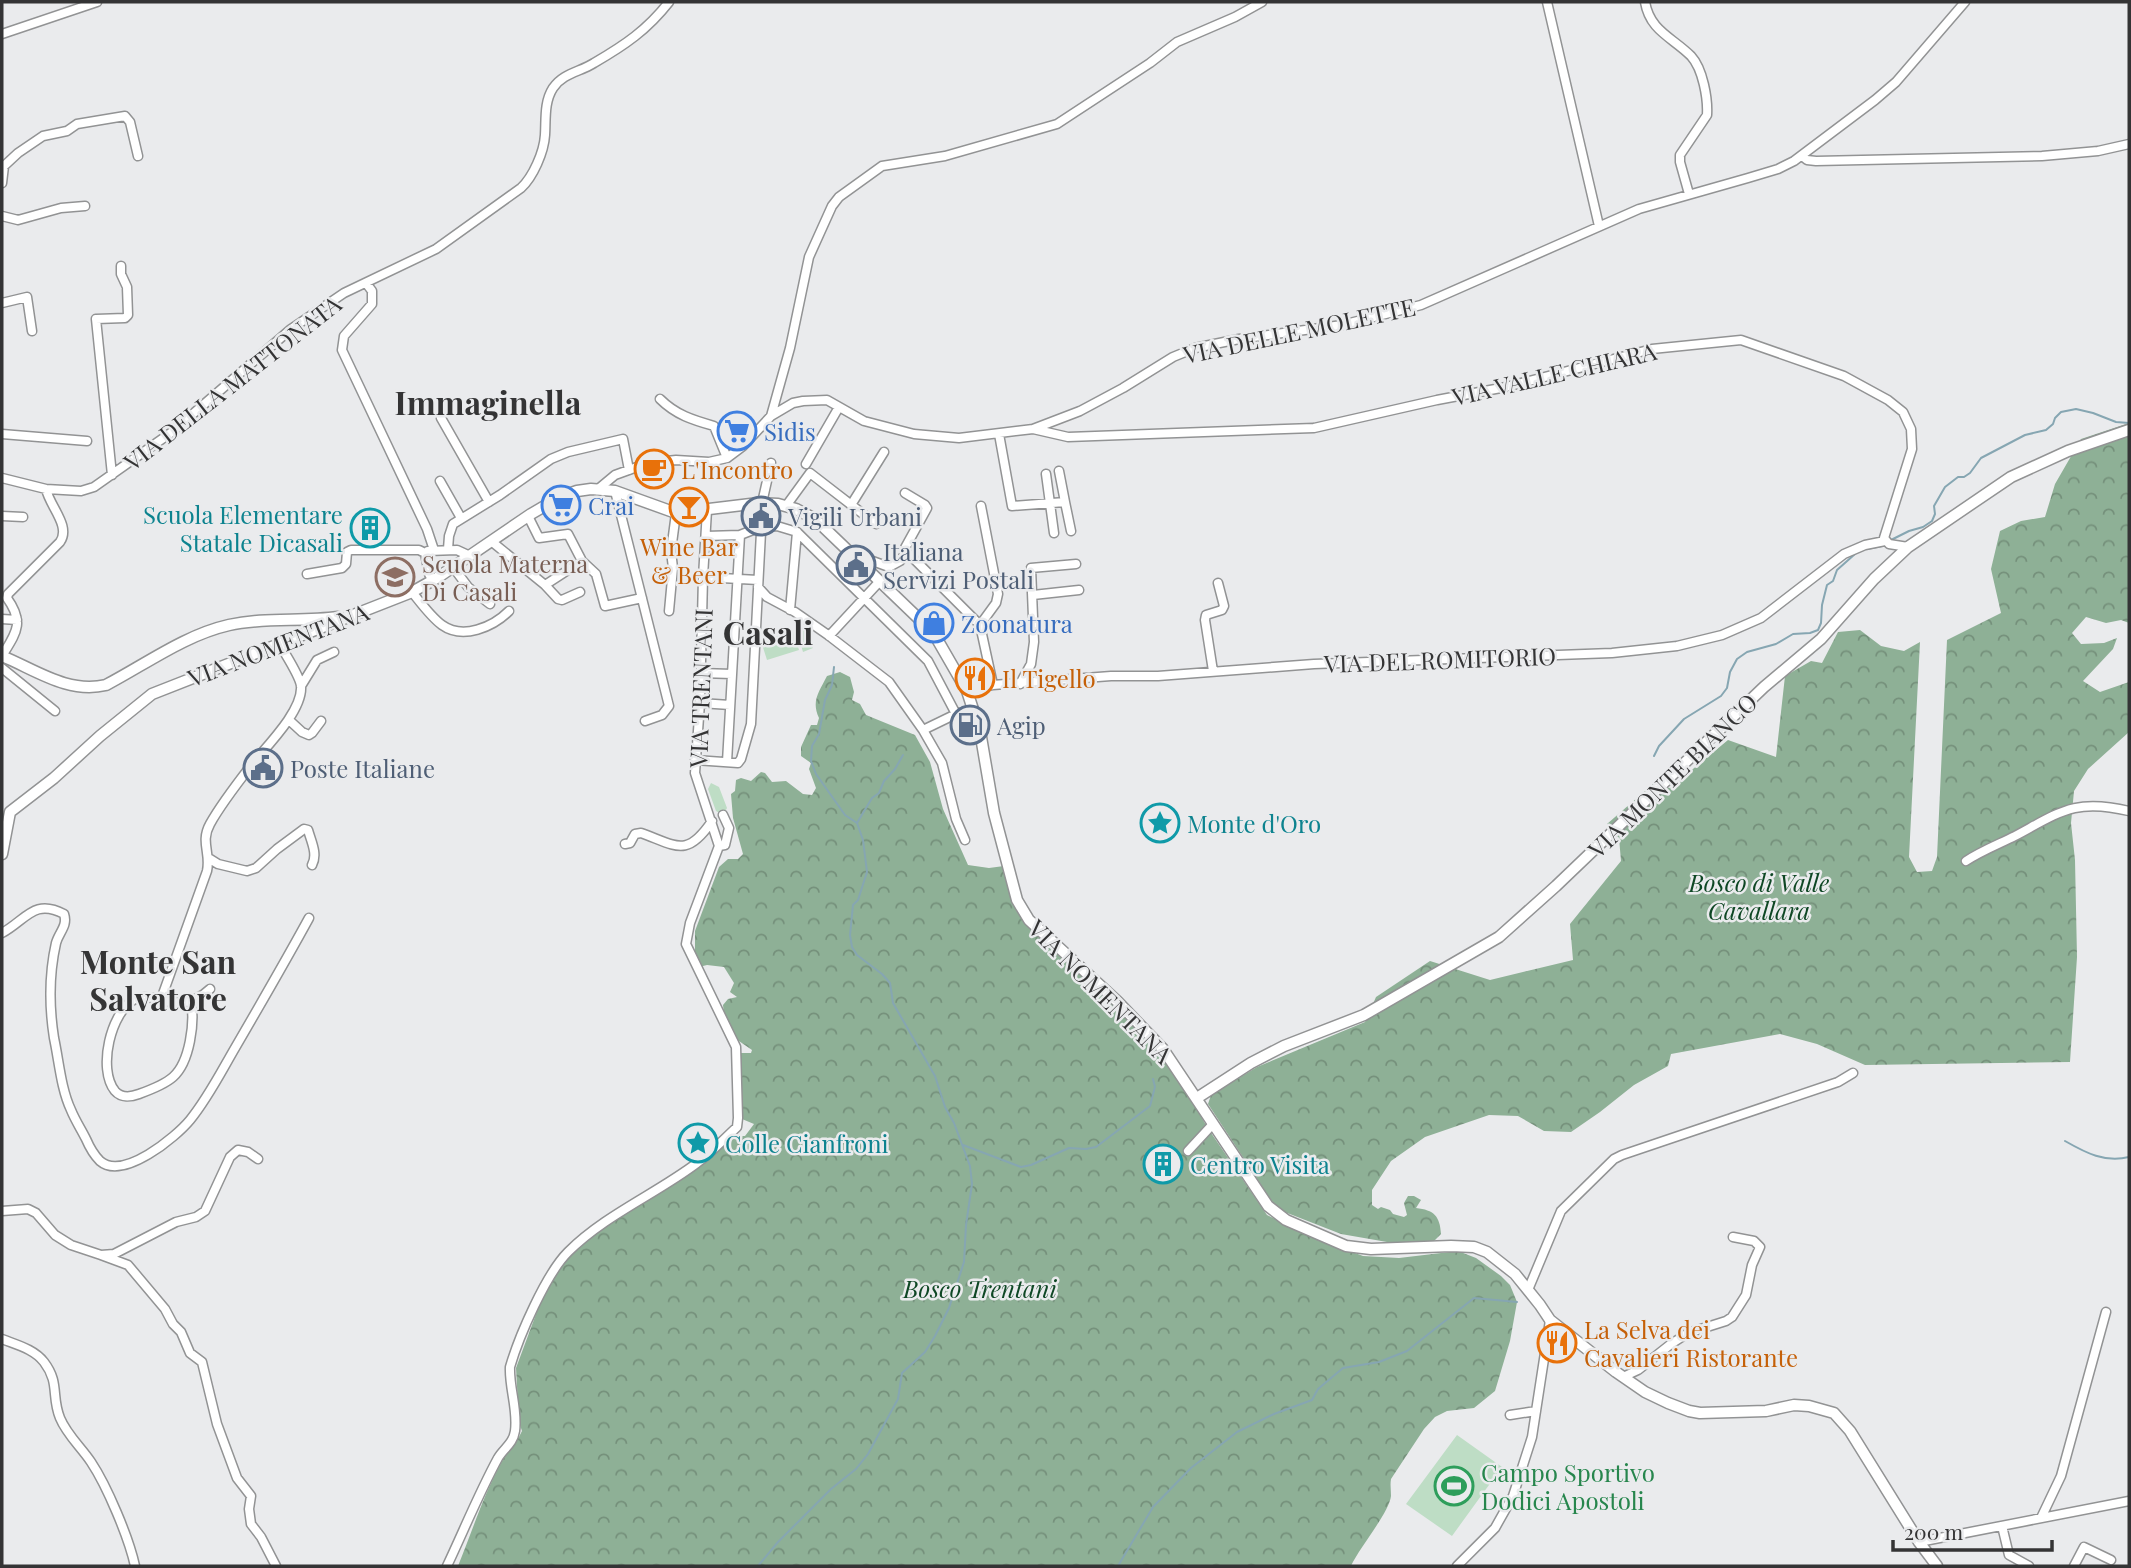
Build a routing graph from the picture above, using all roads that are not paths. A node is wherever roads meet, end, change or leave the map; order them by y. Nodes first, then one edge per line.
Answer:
1 (97, 2) edge
2 (669, 2) edge
3 (1262, 2) edge
4 (1547, 2) edge
5 (1645, 2) edge
6 (1965, 2) edge
7 (2, 34) edge
8 (2129, 144) edge
9 (138, 156) dead end
10 (1802, 156) junction
11 (2, 183) edge
12 (1689, 194) junction
13 (85, 206) dead end
14 (2, 216) edge
15 (1599, 226) junction
16 (121, 266) dead end
17 (366, 283) junction
18 (2, 303) edge
19 (32, 331) dead end
20 (660, 399) dead end
21 (839, 407) junction
22 (771, 416) junction
23 (441, 418) dead end
24 (1033, 429) junction
25 (2129, 430) edge
26 (2, 434) edge
27 (999, 435) junction
28 (87, 441) dead end
29 (884, 452) dead end
30 (727, 458) junction
31 (771, 463) dead end
32 (806, 464) dead end
33 (629, 470) junction
34 (1059, 471) dead end
35 (1046, 474) dead end
36 (111, 475) junction
37 (2, 478) edge
38 (440, 481) dead end
39 (46, 489) junction
40 (597, 490) junction
41 (615, 491) junction
42 (905, 493) dead end
43 (489, 502) junction
44 (1065, 502) junction
45 (758, 504) junction
46 (1050, 504) junction
47 (852, 505) junction
48 (786, 506) junction
49 (981, 506) dead end
50 (707, 510) junction
51 (676, 513) junction
52 (2, 516) edge
53 (528, 516) junction
54 (23, 517) dead end
55 (461, 519) junction
56 (876, 524) dead end
57 (758, 528) junction
58 (797, 531) junction
59 (1071, 531) dead end
60 (1054, 533) dead end
61 (706, 536) junction
62 (740, 536) junction
63 (491, 541) junction
64 (1885, 541) junction
65 (1908, 547) junction
66 (448, 549) junction
67 (427, 552) junction
68 (905, 554) junction
69 (470, 556) junction
70 (854, 558) junction
71 (582, 561) junction
72 (1076, 564) dead end
73 (453, 567) junction
74 (307, 574) dead end
75 (703, 577) junction
76 (738, 579) junction
77 (433, 580) junction
78 (880, 581) junction
79 (758, 583) junction
80 (1217, 583) dead end
81 (545, 585) junction
82 (1079, 590) dead end
83 (412, 592) junction
84 (580, 592) dead end
85 (1033, 595) junction
86 (865, 597) junction
87 (642, 598) junction
88 (490, 604) dead end
89 (790, 610) junction
90 (509, 611) dead end
91 (669, 611) dead end
92 (356, 615) junction
93 (2, 619) edge
94 (17, 620) junction
95 (980, 625) junction
96 (829, 636) junction
97 (279, 643) junction
98 (334, 652) dead end
99 (2, 656) edge
100 (2, 668) edge
101 (1213, 671) junction
102 (701, 673) junction
103 (732, 674) junction
104 (1020, 684) junction
105 (993, 685) junction
106 (301, 686) junction
107 (967, 691) junction
108 (700, 704) junction
109 (730, 705) junction
110 (974, 709) junction
111 (55, 711) dead end
112 (956, 714) junction
113 (289, 720) junction
114 (321, 721) dead end
115 (645, 721) dead end
116 (923, 730) junction
117 (695, 760) junction
118 (727, 762) junction
119 (251, 766) junction
120 (271, 773) dead end
121 (6, 811) edge
122 (2129, 811) edge
123 (723, 815) dead end
124 (712, 821) junction
125 (965, 839) dead end
126 (625, 844) dead end
127 (719, 846) junction
128 (2, 854) edge
129 (210, 859) junction
130 (1966, 861) dead end
131 (312, 865) dead end
132 (309, 918) dead end
133 (2, 933) edge
134 (209, 989) dead end
135 (161, 1000) junction
136 (191, 1001) junction
137 (1853, 1073) dead end
138 (1197, 1098) junction
139 (1213, 1124) junction
140 (1188, 1151) dead end
141 (258, 1159) dead end
142 (2, 1211) edge
143 (1733, 1237) dead end
144 (101, 1255) junction
145 (1528, 1290) junction
146 (2106, 1312) dead end
147 (1550, 1320) junction
148 (2, 1339) edge
149 (1623, 1377) junction
150 (1536, 1411) junction
151 (1510, 1415) dead end
152 (2129, 1501) edge
153 (2041, 1518) junction
154 (2003, 1526) junction
155 (1919, 1542) junction
156 (2111, 1560) dead end
157 (135, 1566) edge
158 (276, 1566) edge
159 (447, 1566) edge
160 (1457, 1566) edge
161 (1937, 1566) edge
162 (2029, 1566) edge
163 (2074, 1566) edge

1 - 7 street
2 - 17 street, VIA DELLA MATTONATA
3 - 22 street
4 - 15 street
5 - 12 street
6 - 10 street, VIA DELLE MOLETTE
8 - 10 street
9 - 11 street
10 - 12 street, VIA DELLE MOLETTE
12 - 15 street, VIA DELLE MOLETTE
13 - 14 street
15 - 24 street, VIA DELLE MOLETTE
16 - 36 street
17 - 36 street, VIA DELLA MATTONATA
17 - 67 street
18 - 19 street
20 - 30 street
21 - 22 street, VIA DELLE MOLETTE
21 - 27 street, VIA DELLE MOLETTE
21 - 32 street
22 - 30 street, VIA DELLE MOLETTE
23 - 43 street
24 - 27 street, VIA DELLE MOLETTE
24 - 64 street, VIA VALLE CHIARA
25 - 65 main road, VIA MONTE BIANCO
26 - 28 street
27 - 46 street
29 - 47 street
30 - 33 street
31 - 45 street
33 - 40 street
33 - 43 street
34 - 44 street
35 - 46 street
36 - 39 street, VIA DELLA MATTONATA
37 - 39 street, VIA DELLA MATTONATA
38 - 55 street
39 - 94 street
40 - 41 main road, VIA NOMENTANA
40 - 53 main road, VIA NOMENTANA
41 - 51 main road, VIA NOMENTANA
41 - 87 street
42 - 68 street
43 - 55 street
44 - 46 street
44 - 59 street
45 - 48 main road, VIA NOMENTANA
45 - 50 main road, VIA NOMENTANA
45 - 57 street
46 - 60 street
47 - 48 street
47 - 56 street
48 - 70 main road, VIA NOMENTANA
49 - 95 street
50 - 51 main road, VIA NOMENTANA
50 - 61 street, VIA TRENTANI
51 - 91 street
52 - 54 street
53 - 63 main road, VIA NOMENTANA
53 - 71 street
55 - 66 street
57 - 58 street
57 - 62 street
57 - 79 street
58 - 86 street
58 - 89 street
61 - 62 street
61 - 75 street, VIA TRENTANI
62 - 76 street
63 - 69 main road, VIA NOMENTANA
63 - 81 street
64 - 65 street
64 - 101 street, VIA DEL ROMITORIO
65 - 138 main road, VIA MONTE BIANCO
66 - 67 street
66 - 69 street
67 - 74 street
67 - 77 street
68 - 70 street
68 - 95 street
69 - 73 main road, VIA NOMENTANA
70 - 78 main road, VIA NOMENTANA
71 - 81 street
71 - 87 street
72 - 85 street
73 - 77 main road, VIA NOMENTANA
73 - 88 street
75 - 76 street
75 - 102 street, VIA TRENTANI
76 - 79 street
76 - 103 street
77 - 83 main road, VIA NOMENTANA
78 - 86 street
78 - 107 main road, VIA NOMENTANA
79 - 89 street
79 - 118 street
80 - 101 street
81 - 84 street
82 - 85 street
83 - 90 street
83 - 92 main road, VIA NOMENTANA
85 - 104 street
86 - 96 street
86 - 112 street
87 - 115 street
89 - 96 street
92 - 97 main road, VIA NOMENTANA
92 - 99 main road
93 - 94 street
94 - 99 street
95 - 105 street
96 - 116 street
97 - 106 street
97 - 121 main road, VIA NOMENTANA
98 - 106 street
100 - 111 street
101 - 104 street, VIA DEL ROMITORIO
102 - 103 street
102 - 108 street, VIA TRENTANI
103 - 109 street
104 - 105 street, VIA DEL ROMITORIO
105 - 107 street, VIA DEL ROMITORIO
106 - 113 street
107 - 110 main road, VIA NOMENTANA
108 - 109 street
108 - 117 street, VIA TRENTANI
109 - 118 street
110 - 112 street
110 - 138 main road, VIA NOMENTANA
112 - 116 street
113 - 114 street
113 - 119 street
116 - 125 street
117 - 118 street
117 - 124 street, VIA TRENTANI
119 - 120 street
119 - 129 street
121 - 128 main road
122 - 130 street
123 - 127 street
124 - 126 street
124 - 127 street, VIA TRENTANI
127 - 159 street
129 - 131 street
129 - 135 street
132 - 133 street
134 - 136 street
135 - 136 street
135 - 136 street
137 - 145 street
138 - 139 main road, VIA NOMENTANA
139 - 140 street
139 - 145 main road, VIA NOMENTANA
141 - 144 street
142 - 144 street
143 - 149 street
144 - 158 street
145 - 147 main road, VIA NOMENTANA
146 - 153 street
147 - 149 main road, VIA NOMENTANA
147 - 150 street
148 - 157 street
149 - 155 main road, VIA NOMENTANA
150 - 151 street
150 - 160 street
152 - 153 street
153 - 154 street
154 - 155 street
154 - 162 street
155 - 161 main road, VIA NOMENTANA
156 - 163 street

